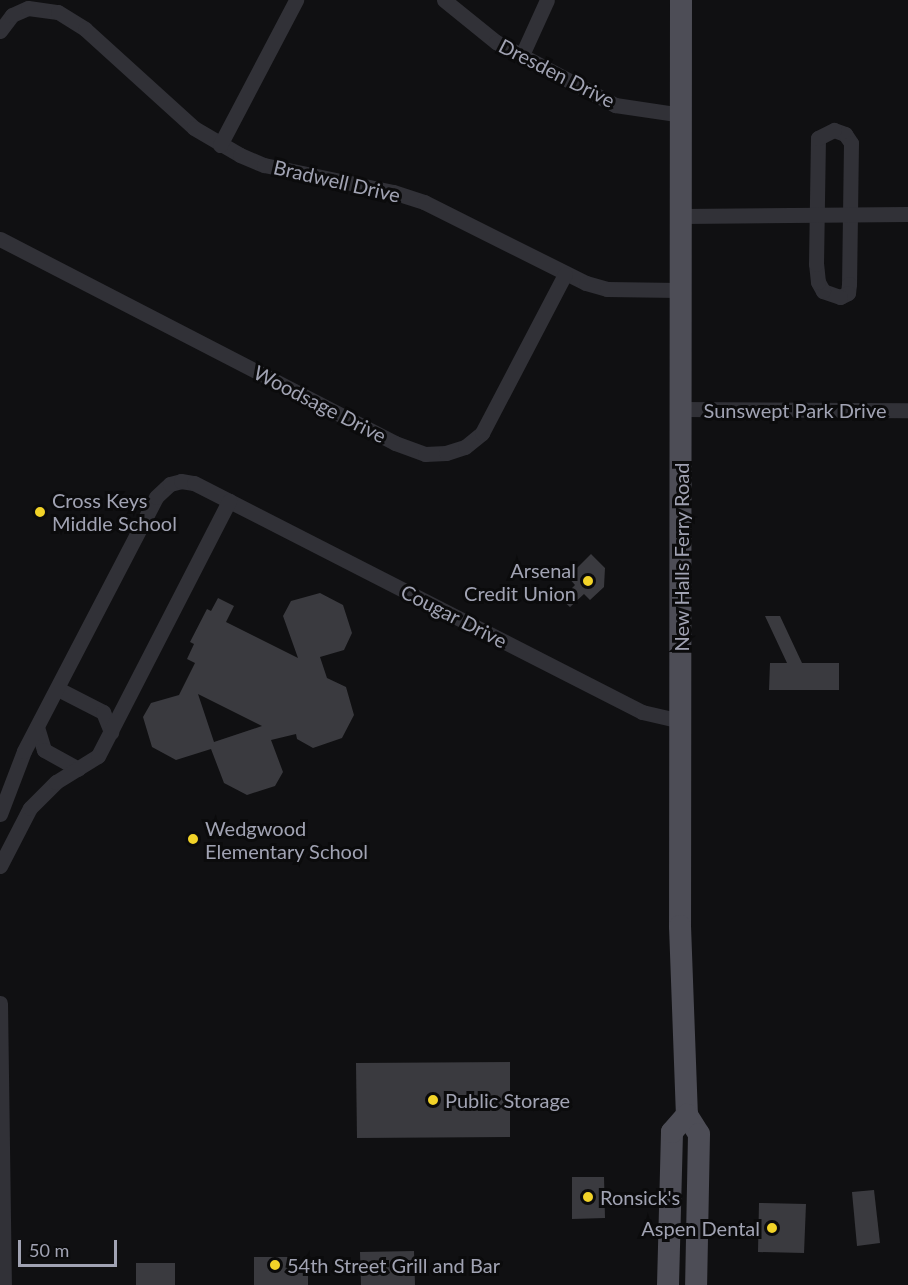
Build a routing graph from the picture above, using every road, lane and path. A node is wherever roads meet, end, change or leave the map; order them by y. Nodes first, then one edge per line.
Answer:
1 (296, 0) edge
2 (444, 0) edge
3 (547, 0) edge
4 (681, 0) edge
5 (0, 31) edge
6 (522, 55) junction
7 (683, 115) junction
8 (220, 145) junction
9 (816, 213) junction
10 (852, 214) junction
11 (908, 214) edge
12 (683, 216) junction
13 (0, 239) edge
14 (565, 274) junction
15 (678, 290) junction
16 (681, 409) junction
17 (908, 410) edge
18 (230, 501) junction
19 (58, 689) junction
20 (681, 721) junction
21 (37, 727) junction
22 (111, 732) junction
23 (78, 768) junction
24 (0, 814) edge
25 (0, 866) edge
26 (0, 1003) edge
27 (687, 1114) junction
28 (1, 1154) edge
29 (701, 1279) edge
30 (4, 1285) edge
31 (668, 1285) edge

1 - 8 street
2 - 6 street, Dresden Drive
3 - 6 street
4 - 7 main road, New Halls Ferry Road
5 - 8 street, Bradwell Drive
6 - 7 street, Dresden Drive
7 - 12 main road, New Halls Ferry Road
8 - 14 street, Bradwell Drive
9 - 10 street
9 - 10 street
9 - 10 street
9 - 12 street
10 - 11 street
12 - 15 main road, New Halls Ferry Road
13 - 14 street, Woodsage Drive
14 - 15 street, Bradwell Drive
15 - 16 main road, New Halls Ferry Road
16 - 17 street, Sunswept Park Drive
16 - 20 main road, New Halls Ferry Road
18 - 19 street, Cougar Drive
18 - 20 street, Cougar Drive
18 - 22 street
19 - 21 street, Cougar Drive
19 - 22 street
20 - 27 main road, New Halls Ferry Road
21 - 23 street
21 - 24 street, Cougar Drive
22 - 23 street
23 - 25 street
26 - 28 street
27 - 29 main road, New Halls Ferry Road
27 - 31 main road
28 - 30 street

